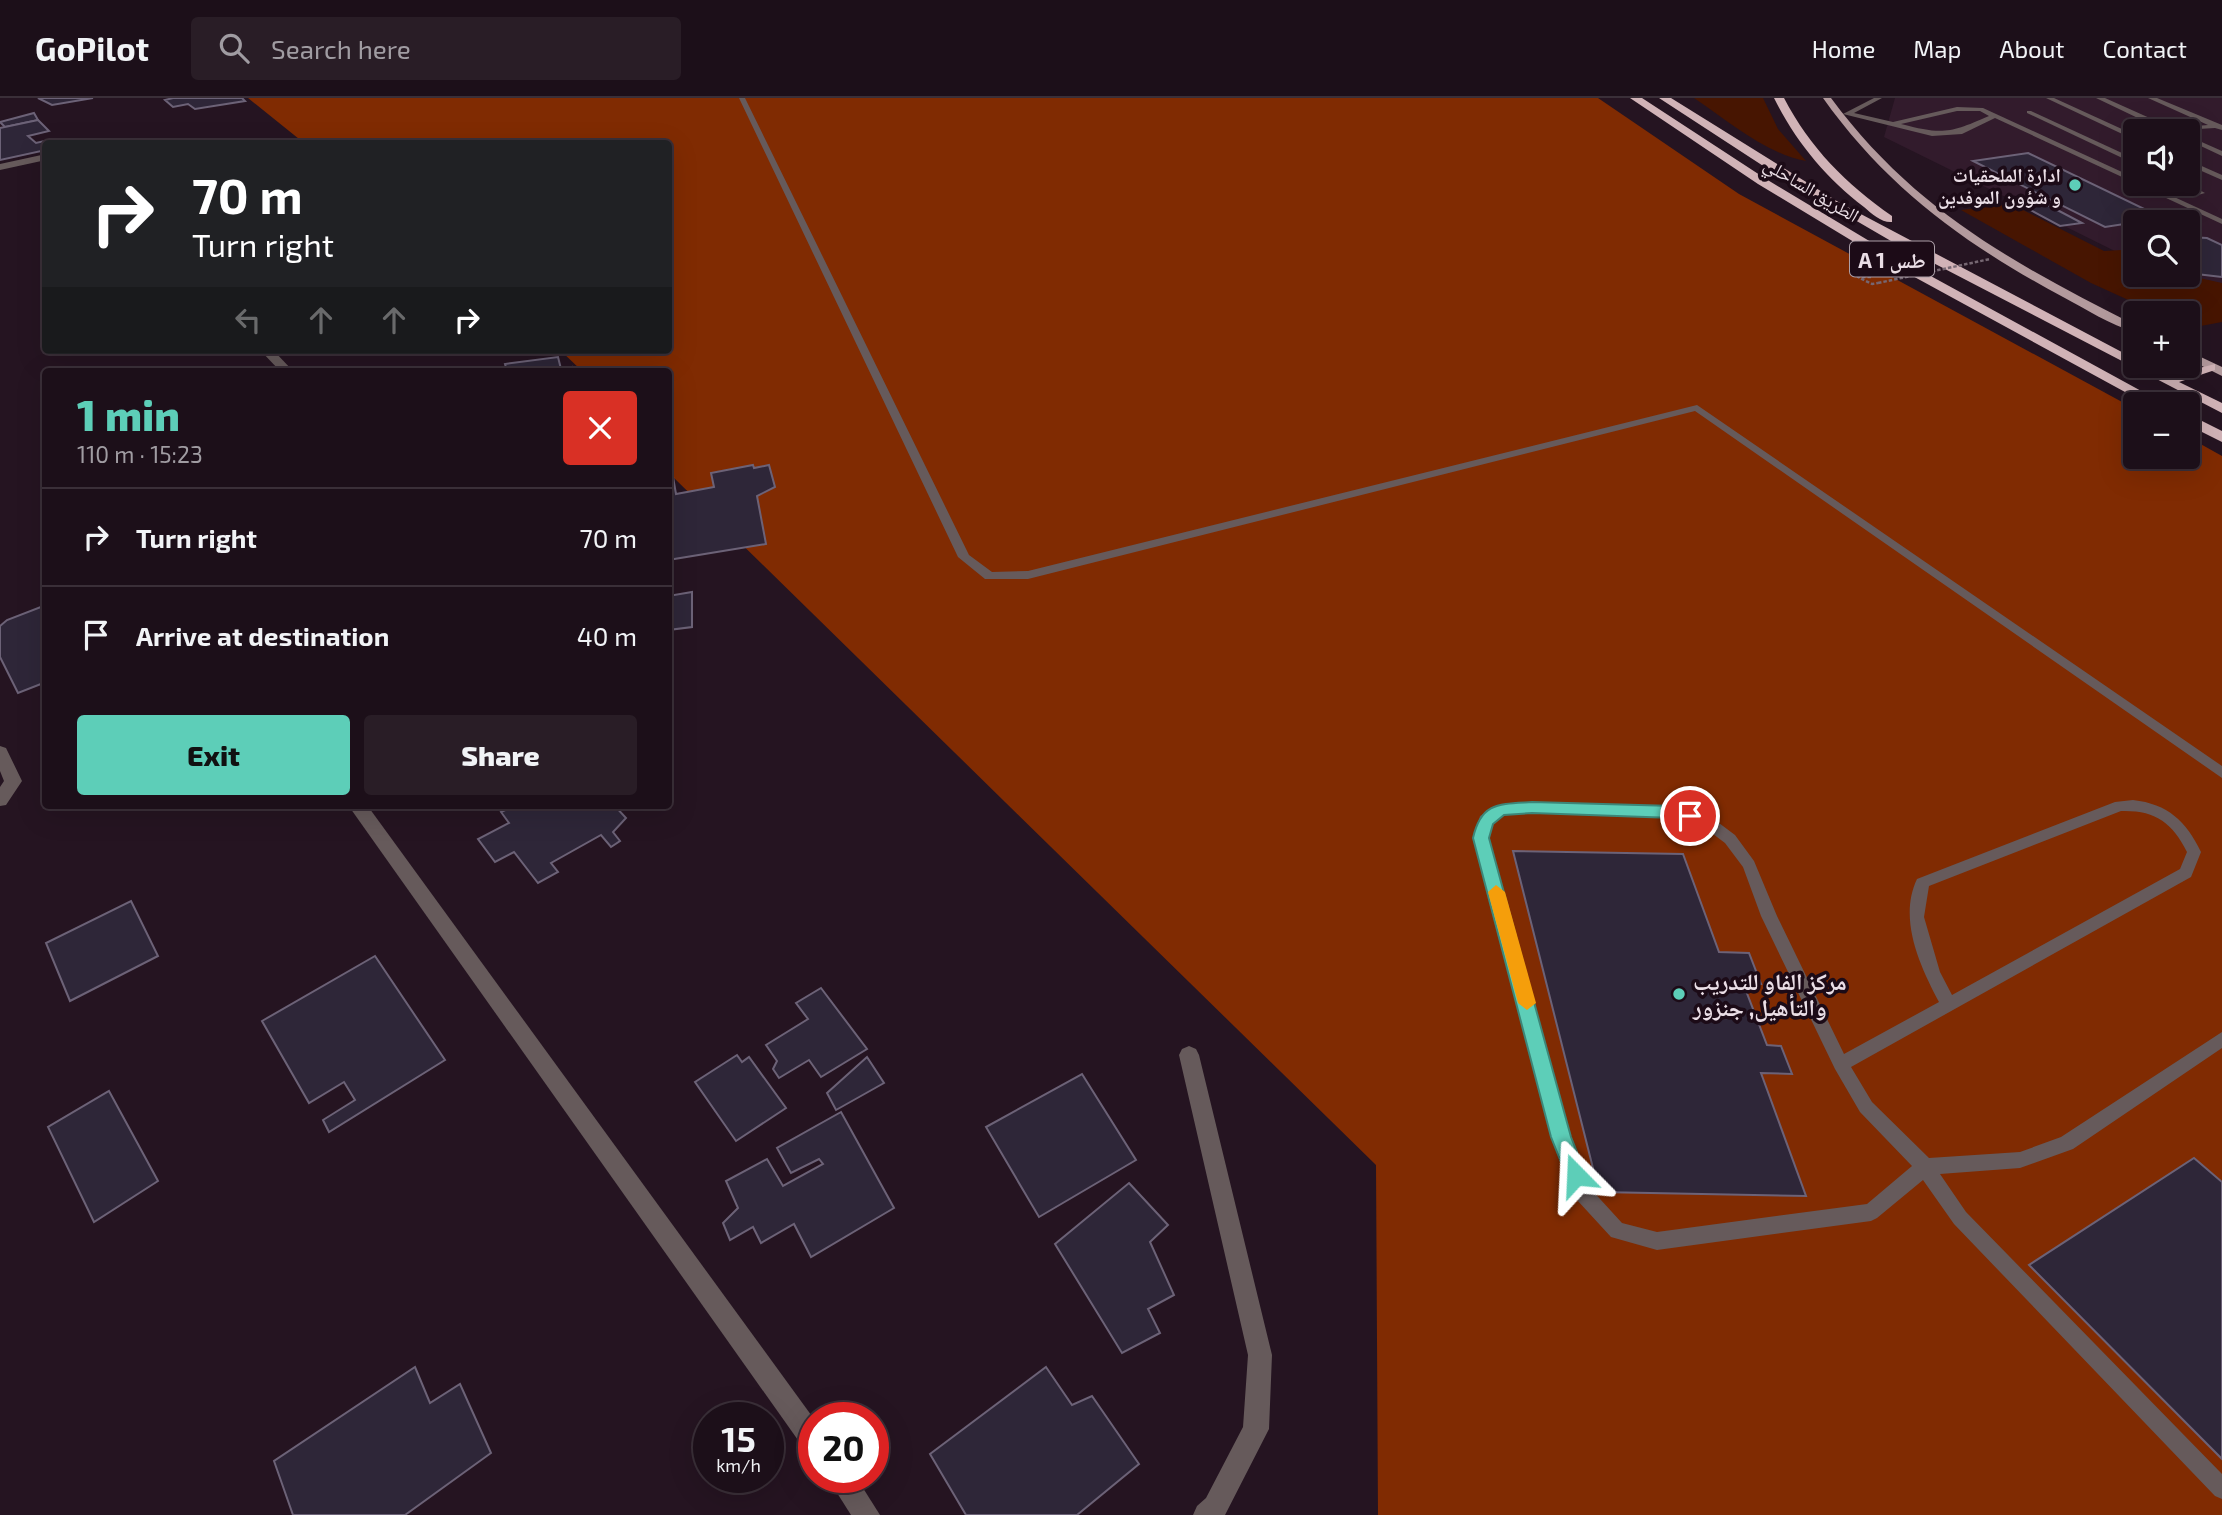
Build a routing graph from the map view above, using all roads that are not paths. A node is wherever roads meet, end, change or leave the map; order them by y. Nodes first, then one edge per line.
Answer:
1 (742, 98) edge
2 (1635, 98) edge
3 (1664, 98) edge
4 (1779, 98) edge
5 (1827, 98) edge
6 (1879, 98) edge
7 (2049, 98) edge
8 (2099, 98) edge
9 (2151, 98) edge
10 (2029, 112) dead end
11 (1844, 116) junction
12 (1994, 116) junction
13 (2145, 119) edge
14 (1893, 124) junction
15 (2220, 126) edge
16 (2200, 128) edge
17 (2123, 131) edge
18 (2200, 143) edge
19 (2222, 153) edge
20 (2123, 156) edge
21 (42, 158) edge
22 (0, 167) edge
23 (2200, 168) edge
24 (2123, 175) edge
25 (2222, 178) edge
26 (2166, 196) edge
27 (2222, 210) edge
28 (2203, 213) junction
29 (2222, 222) edge
30 (1984, 287) junction
31 (2123, 322) edge
32 (270, 354) edge
33 (2123, 358) edge
34 (2200, 360) edge
35 (2218, 367) edge
36 (284, 368) edge
37 (2160, 378) edge
38 (2166, 381) junction
39 (2136, 392) edge
40 (2222, 409) edge
41 (2200, 425) edge
42 (2222, 437) edge
43 (0, 752) edge
44 (2222, 773) edge
45 (0, 800) edge
46 (360, 809) edge
47 (1949, 1004) junction
48 (2222, 1039) edge
49 (1189, 1055) dead end
50 (1841, 1064) junction
51 (1925, 1167) junction
52 (798, 1419) edge
53 (2222, 1489) edge
54 (851, 1493) edge
55 (867, 1515) edge
56 (1206, 1515) edge

1 - 44 lane
2 - 39 highway, الطريق الساحلي / A 1 طس
3 - 30 highway, الطريق الساحلي / A 1 طس
4 - 30 highway
5 - 11 main road
6 - 11 lane
7 - 17 lane
8 - 13 lane
9 - 15 lane
10 - 20 lane
11 - 14 lane
11 - 31 main road
12 - 14 lane
12 - 14 lane
12 - 24 lane
15 - 16 lane
18 - 19 lane
21 - 22 street
23 - 25 lane
26 - 28 lane
27 - 28 lane
28 - 29 lane
30 - 33 highway, الطريق الساحلي / A 1 طس
32 - 36 street
34 - 35 main road
35 - 38 highway
37 - 38 highway, الطريق الساحلي / A 1 طس
38 - 40 highway, الطريق الساحلي / A 1 طس
41 - 42 highway
43 - 45 street
46 - 52 street
47 - 47 lane
47 - 50 lane
48 - 51 lane
49 - 56 street
50 - 51 lane
50 - 51 lane
51 - 53 lane
54 - 55 street

